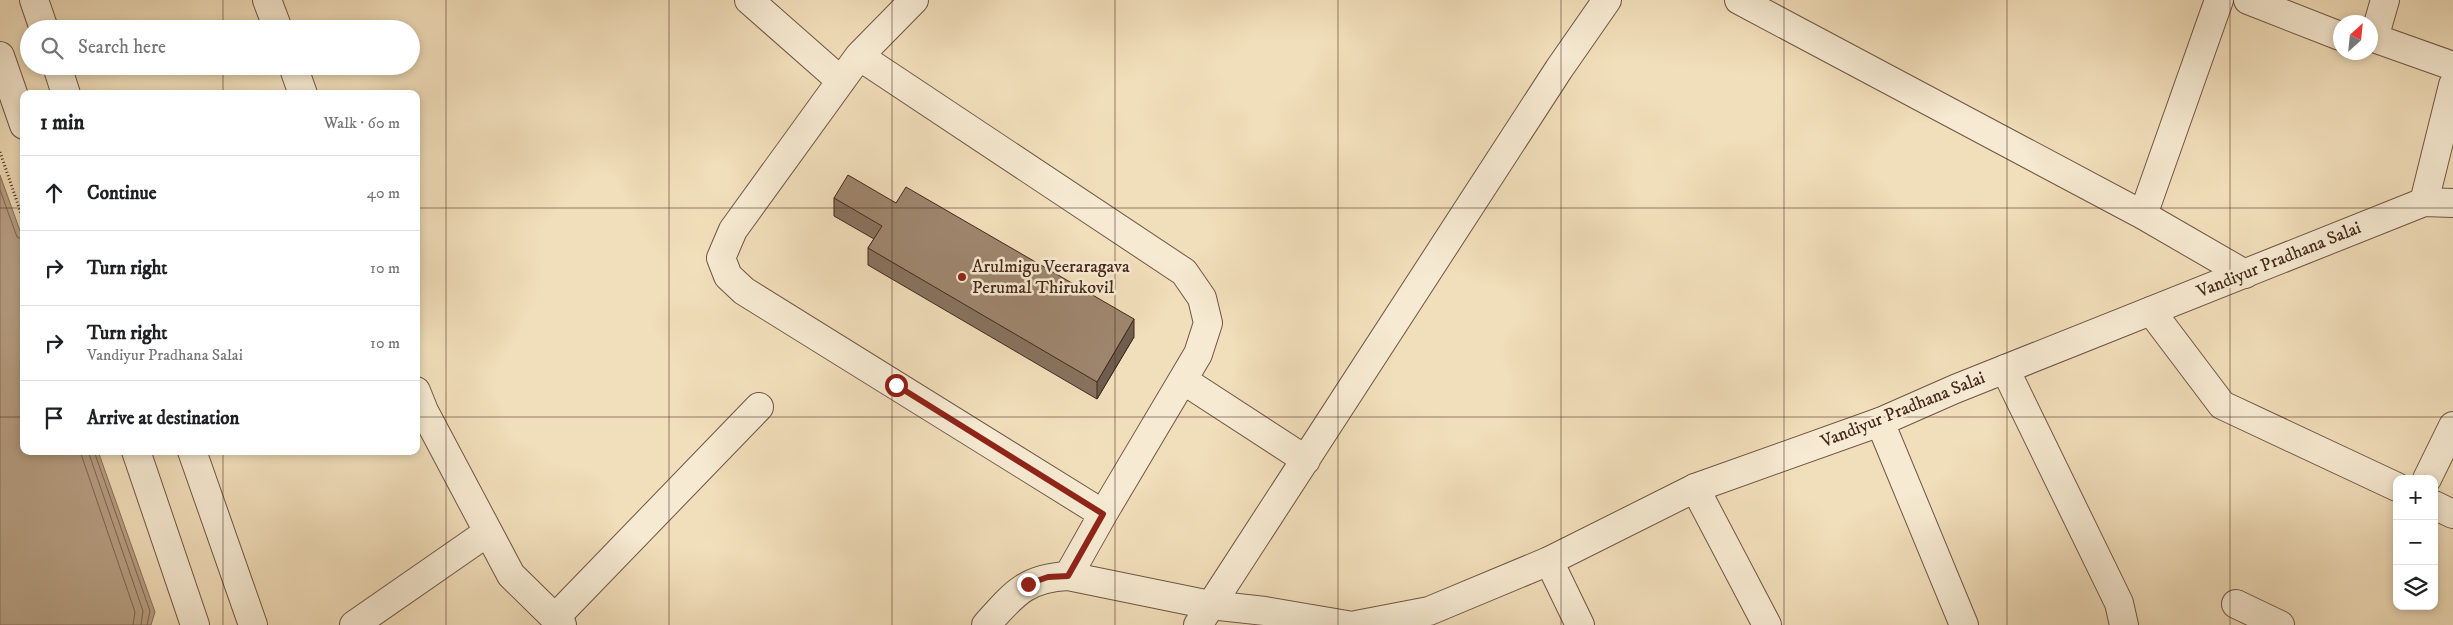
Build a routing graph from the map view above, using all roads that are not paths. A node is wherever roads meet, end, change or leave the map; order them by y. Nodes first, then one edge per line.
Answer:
1 (34, 0) edge
2 (268, 0) edge
3 (749, 0) edge
4 (914, 0) edge
5 (1607, 0) edge
6 (1739, 0) edge
7 (2220, 0) edge
8 (2248, 0) edge
9 (2385, 0) edge
10 (41, 20) edge
11 (275, 20) edge
12 (2378, 20) edge
13 (2333, 33) edge
14 (2378, 40) edge
15 (0, 56) edge
16 (859, 56) junction
17 (2453, 66) edge
18 (59, 75) edge
19 (296, 75) edge
20 (841, 81) junction
21 (2453, 85) edge
22 (65, 90) edge
23 (302, 90) edge
24 (20, 114) edge
25 (2424, 202) junction
26 (2453, 203) edge
27 (2143, 215) junction
28 (2245, 274) junction
29 (2151, 311) junction
30 (2005, 369) junction
31 (1183, 380) junction
32 (420, 401) edge
33 (759, 407) dead end
34 (1880, 422) junction
35 (2453, 426) edge
36 (137, 455) edge
37 (193, 455) edge
38 (1306, 460) junction
39 (2429, 475) edge
40 (2393, 485) edge
41 (1695, 488) junction
42 (2438, 507) edge
43 (1103, 514) junction
44 (2453, 514) edge
45 (488, 532) junction
46 (1549, 561) junction
47 (1068, 576) junction
48 (2236, 604) dead end
49 (1204, 615) edge
50 (559, 621) edge
51 (195, 625) edge
52 (253, 625) edge
53 (354, 625) edge
54 (986, 625) edge
55 (1347, 625) edge
56 (1356, 625) edge
57 (1580, 625) edge
58 (1767, 625) edge
59 (1964, 625) edge
60 (2124, 625) edge
61 (2280, 625) edge

1 - 10 street
2 - 11 street
3 - 20 street
4 - 16 street
5 - 38 street
6 - 27 street
7 - 27 street
8 - 13 street
9 - 12 street
14 - 17 street
15 - 24 street
16 - 20 street
16 - 31 street
18 - 22 street
19 - 23 street
20 - 43 street
21 - 25 street
25 - 26 street, Vandiyur Pradhana Salai
25 - 28 street, Vandiyur Pradhana Salai
27 - 28 street
28 - 29 street, Vandiyur Pradhana Salai
29 - 30 street, Vandiyur Pradhana Salai
29 - 40 street
30 - 34 street, Vandiyur Pradhana Salai
30 - 60 street
31 - 38 street
31 - 43 street
32 - 45 street
33 - 50 street
34 - 41 street, Vandiyur Pradhana Salai
34 - 59 street
35 - 39 street
36 - 51 street
37 - 52 street
38 - 49 street
41 - 46 street, Vandiyur Pradhana Salai
41 - 58 street
42 - 44 street
43 - 47 street
45 - 50 street
45 - 53 street
46 - 56 street, Vandiyur Pradhana Salai
46 - 57 street
47 - 49 street
47 - 54 street
48 - 61 street
49 - 55 street

